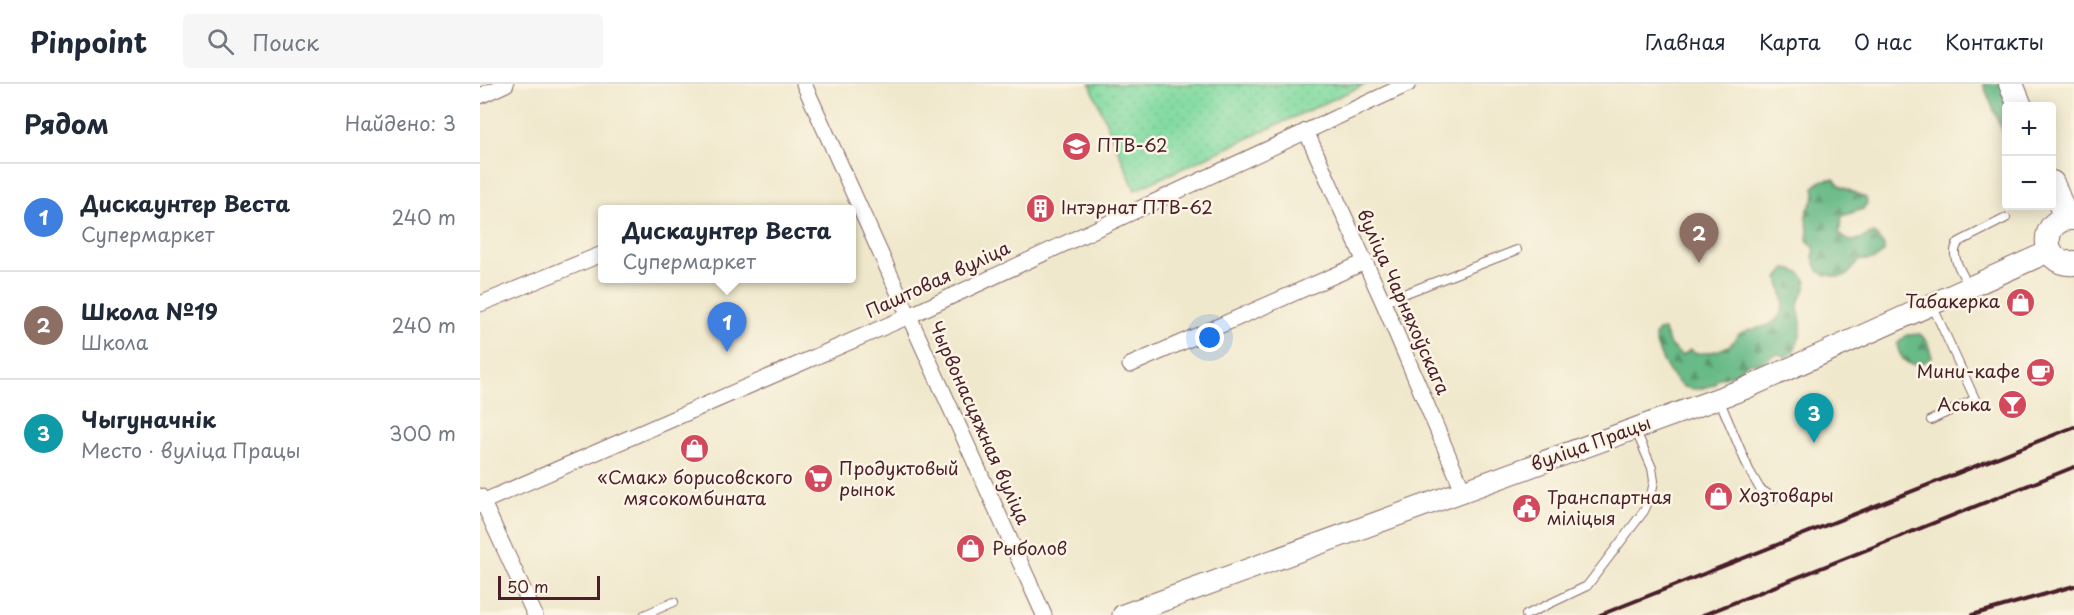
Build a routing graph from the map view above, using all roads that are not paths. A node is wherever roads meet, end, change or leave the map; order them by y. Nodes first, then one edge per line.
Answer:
1 (506, 84) edge
2 (804, 84) edge
3 (1408, 84) edge
4 (2011, 84) edge
5 (480, 96) edge
6 (2018, 102) edge
7 (1306, 131) junction
8 (2056, 191) edge
9 (2006, 218) dead end
10 (2070, 218) edge
11 (1518, 250) dead end
12 (598, 256) edge
13 (1365, 262) junction
14 (2066, 262) edge
15 (1968, 286) junction
16 (1383, 302) junction
17 (480, 304) edge
18 (1931, 304) junction
19 (909, 316) junction
20 (1130, 365) dead end
21 (1718, 398) junction
22 (1931, 420) dead end
23 (1635, 428) junction
24 (1464, 490) junction
25 (1774, 498) dead end
26 (481, 500) edge
27 (674, 602) dead end
28 (535, 615) edge
29 (644, 615) edge
30 (1044, 615) edge
31 (1124, 615) edge
32 (1526, 615) edge

1 - 5 street
2 - 19 street, Чырвонасцяжная вуліца
3 - 7 street, Паштовая вуліца
4 - 6 main road
7 - 13 street, вуліца Чарняхоўскага
7 - 19 street, Паштовая вуліца
8 - 10 main road
9 - 15 lane
10 - 14 main road, вуліца Працы
11 - 16 lane
12 - 17 street
13 - 16 street, вуліца Чарняхоўскага
13 - 20 street
14 - 15 main road, вуліца Працы
15 - 18 main road, вуліца Працы
16 - 24 street, вуліца Чарняхоўскага
18 - 21 main road, вуліца Працы
18 - 22 lane
19 - 26 street, Паштовая вуліца
19 - 30 street, Чырвонасцяжная вуліца
21 - 23 main road, вуліца Працы
21 - 25 lane
23 - 24 main road, вуліца Працы
23 - 32 lane
24 - 31 main road, вуліца Працы
26 - 28 street
27 - 29 lane

